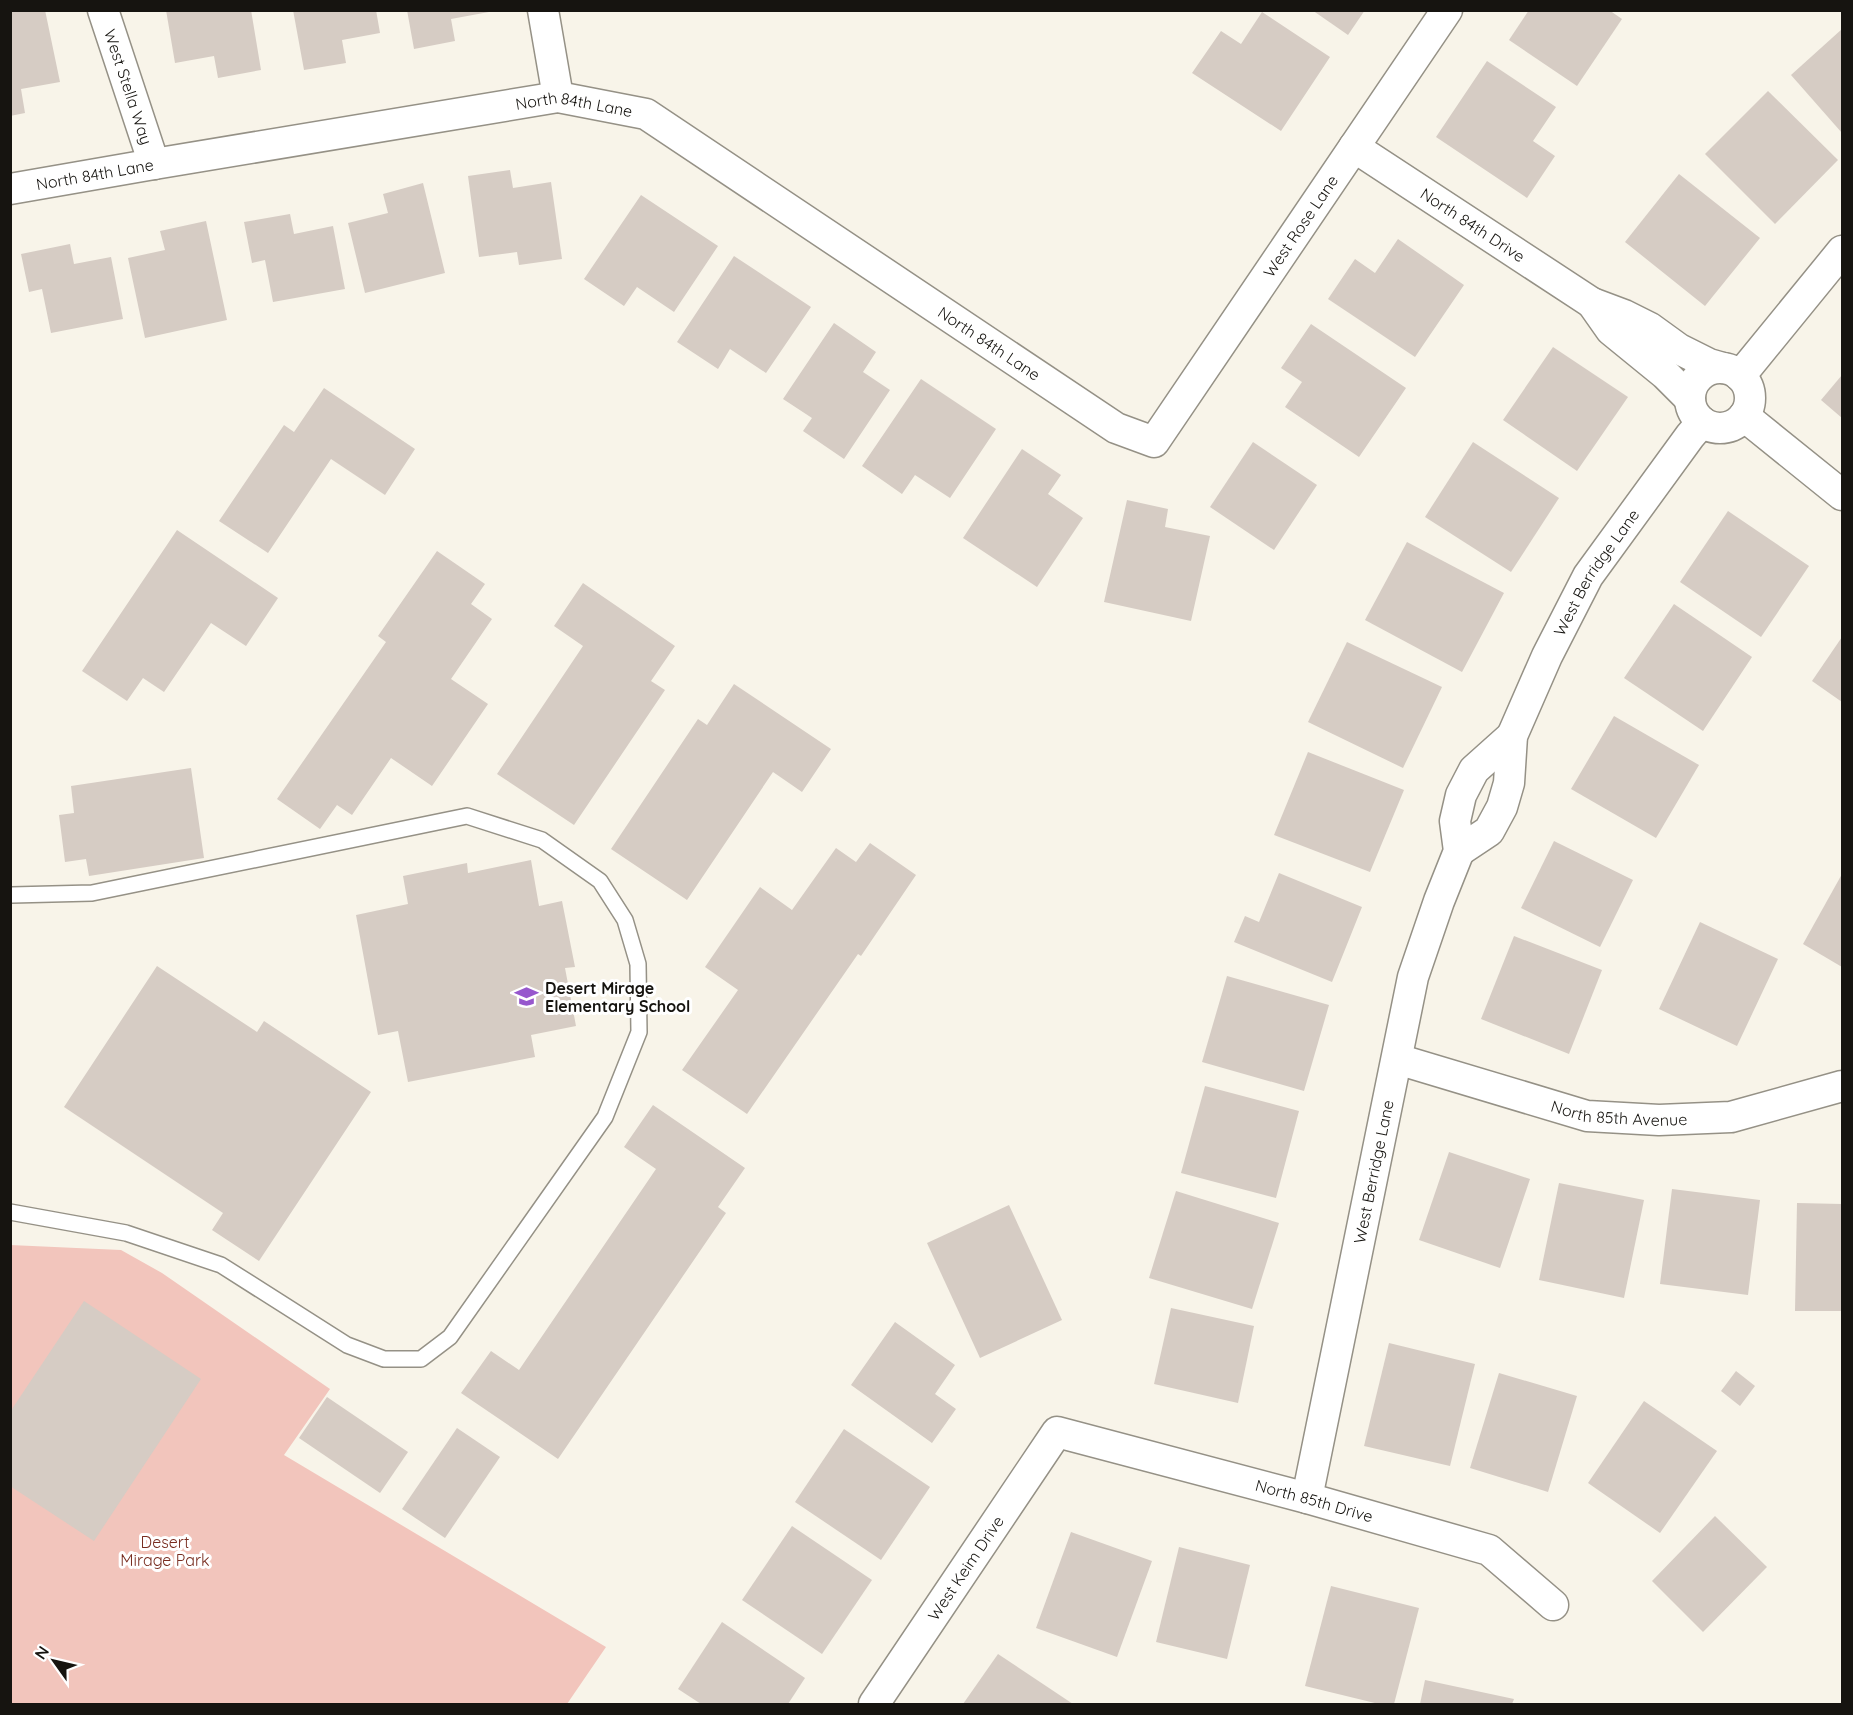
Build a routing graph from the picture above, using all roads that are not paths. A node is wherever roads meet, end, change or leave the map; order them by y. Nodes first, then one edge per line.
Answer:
1 (103, 10) edge
2 (543, 10) edge
3 (1447, 10) edge
4 (558, 97) junction
5 (1354, 147) junction
6 (154, 164) junction
7 (10, 189) edge
8 (1842, 251) edge
9 (1592, 303) junction
10 (1731, 372) junction
11 (1696, 411) junction
12 (1744, 417) junction
13 (1154, 442) joint
14 (1842, 495) edge
15 (1512, 736) junction
16 (1459, 851) junction
17 (12, 896) dead end
18 (1397, 1059) junction
19 (1842, 1086) edge
20 (10, 1212) edge
21 (1057, 1432) joint
22 (1306, 1498) junction
23 (1553, 1605) dead end
24 (874, 1704) edge

1 - 6 street, West Stella Way
2 - 4 street
3 - 5 street, West Rose Lane
4 - 6 street, North 84th Lane
4 - 13 street, North 84th Lane
5 - 9 street, North 84th Drive
5 - 13 street, West Rose Lane
6 - 7 street, North 84th Lane
8 - 10 street, West Berridge Lane
9 - 10 street, North 84th Drive
9 - 11 street, North 84th Drive
10 - 11 street, West Berridge Lane
10 - 12 street
11 - 12 street
11 - 15 street, West Berridge Lane
12 - 14 street
15 - 16 street, West Berridge Lane
15 - 16 street, West Berridge Lane
16 - 18 street, West Berridge Lane
17 - 20 lane
18 - 19 street, North 85th Avenue
18 - 22 street, West Berridge Lane
21 - 22 street, North 85th Drive
21 - 24 street, West Keim Drive
22 - 23 street, North 85th Drive

